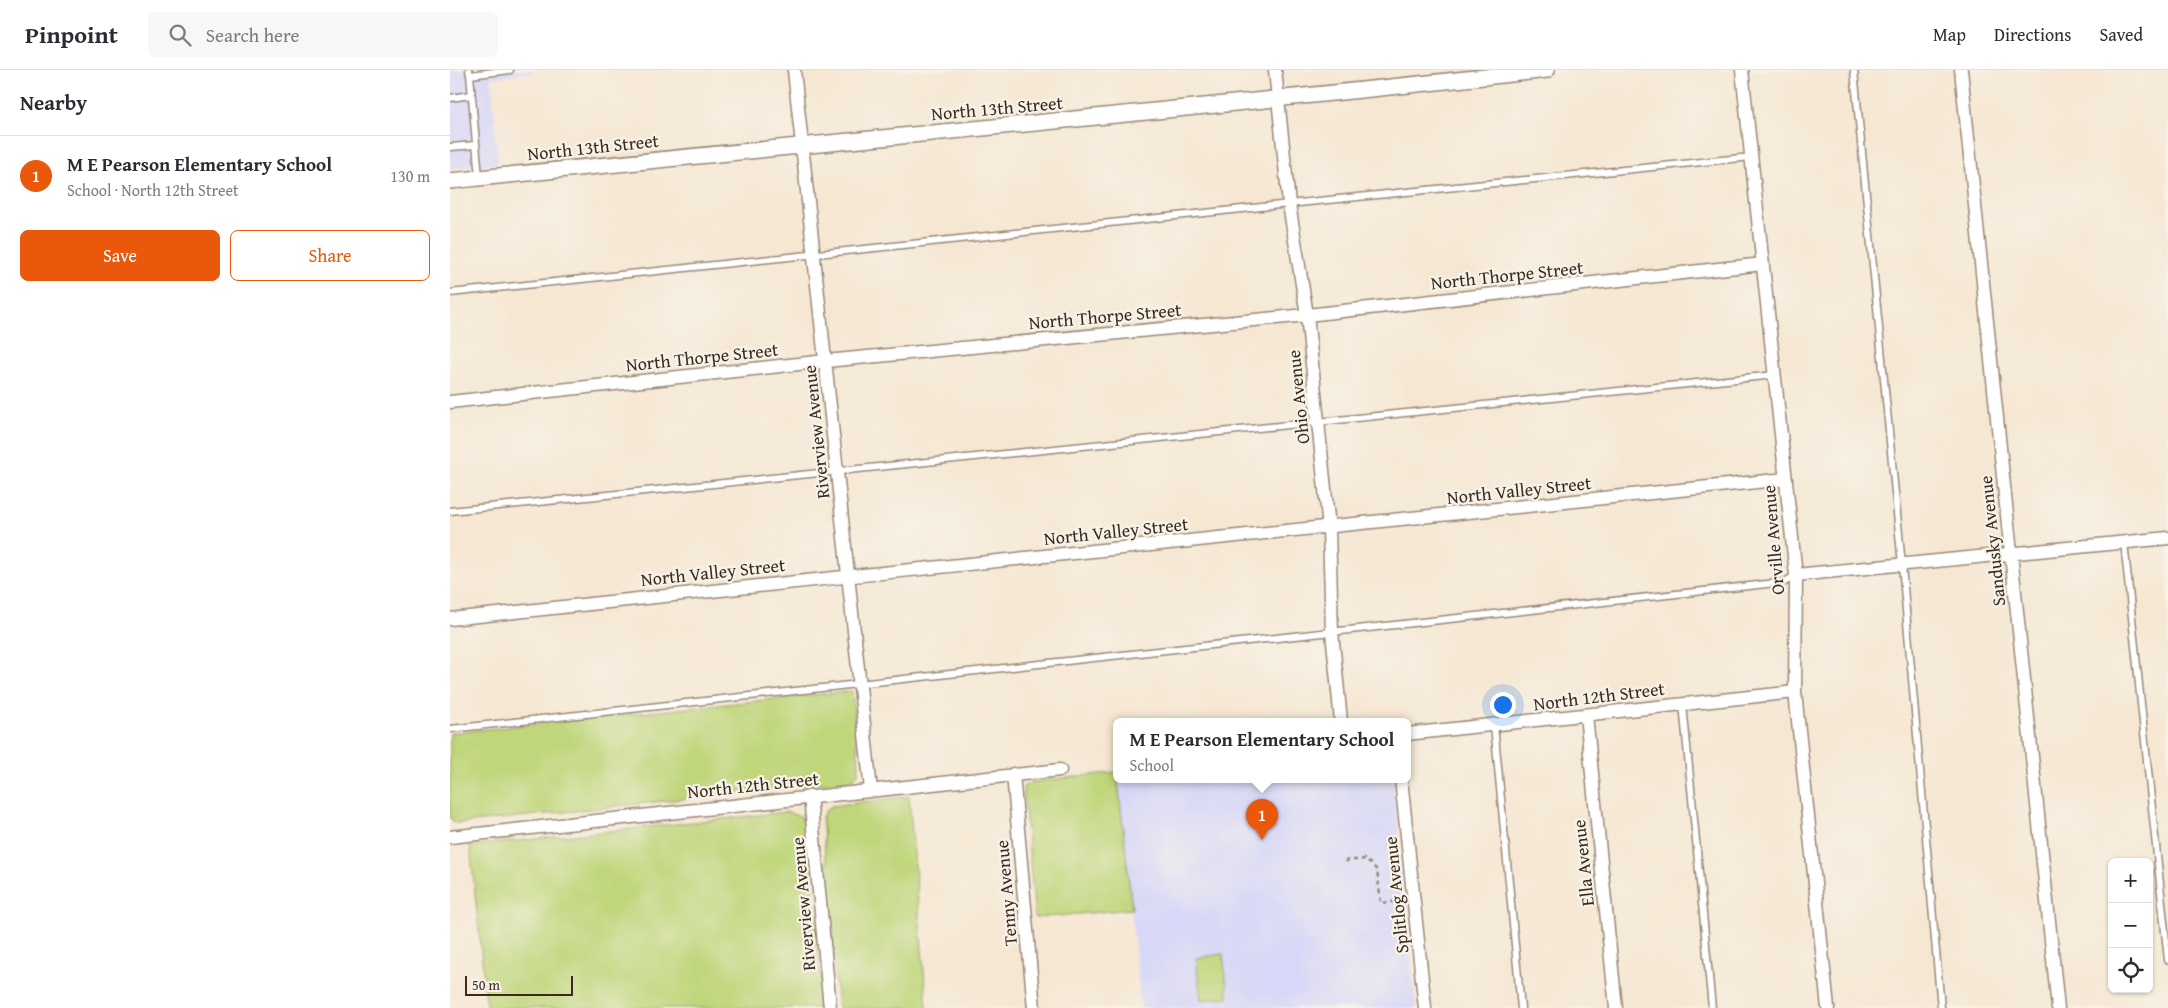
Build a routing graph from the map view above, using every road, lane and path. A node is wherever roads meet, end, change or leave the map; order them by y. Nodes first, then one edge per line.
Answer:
1 (510, 70) edge
2 (794, 70) edge
3 (1275, 70) edge
4 (1547, 70) edge
5 (1742, 70) edge
6 (1854, 70) edge
7 (1962, 70) edge
8 (469, 72) edge
9 (471, 95) junction
10 (450, 98) edge
11 (1278, 100) junction
12 (476, 145) junction
13 (801, 145) junction
14 (450, 147) edge
15 (1751, 157) junction
16 (479, 178) junction
17 (450, 181) edge
18 (1289, 204) junction
19 (814, 255) junction
20 (1763, 264) junction
21 (450, 293) edge
22 (1307, 315) junction
23 (826, 361) junction
24 (1775, 375) junction
25 (450, 402) edge
26 (1318, 420) junction
27 (838, 470) junction
28 (1786, 479) junction
29 (450, 511) edge
30 (1329, 528) junction
31 (2168, 538) edge
32 (2124, 542) junction
33 (2011, 554) junction
34 (1902, 565) junction
35 (849, 575) junction
36 (1796, 576) junction
37 (450, 619) edge
38 (1332, 632) junction
39 (859, 683) junction
40 (1795, 692) junction
41 (1683, 704) junction
42 (1586, 715) junction
43 (1341, 718) edge
44 (1494, 725) junction
45 (450, 728) edge
46 (1411, 734) edge
47 (1060, 770) dead end
48 (1013, 774) junction
49 (1401, 783) edge
50 (871, 790) junction
51 (810, 796) junction
52 (450, 837) edge
53 (1345, 861) dead end
54 (1403, 901) dead end
55 (2168, 960) edge
56 (830, 1008) edge
57 (1034, 1008) edge
58 (1425, 1008) edge
59 (1521, 1008) edge
60 (1616, 1008) edge
61 (1712, 1008) edge
62 (1828, 1008) edge
63 (1941, 1008) edge
64 (2058, 1008) edge

1 - 8 lane
2 - 13 street, Riverview Avenue
3 - 11 street, Ohio Avenue
4 - 11 street, North 13th Street
5 - 15 street, Orville Avenue
6 - 34 lane
7 - 33 street, Sandusky Avenue
8 - 9 lane
9 - 10 lane
9 - 12 lane
11 - 13 street, North 13th Street
11 - 18 street, Ohio Avenue
12 - 14 lane
12 - 16 lane
13 - 16 street, North 13th Street
13 - 19 street, Riverview Avenue
15 - 18 lane
15 - 20 street, Orville Avenue
16 - 17 street, North 13th Street
18 - 19 lane
18 - 22 street, Ohio Avenue
19 - 21 lane
19 - 23 street, Riverview Avenue
20 - 22 street, North Thorpe Street
20 - 24 street, Orville Avenue
22 - 23 street, North Thorpe Street
22 - 26 street, Ohio Avenue
23 - 25 street, North Thorpe Street
23 - 27 street, Riverview Avenue
24 - 26 lane
24 - 28 street, Orville Avenue
26 - 27 lane
26 - 30 street, Ohio Avenue
27 - 29 lane
27 - 35 street, Riverview Avenue
28 - 30 street, North Valley Street
28 - 36 street, Orville Avenue
30 - 35 street, North Valley Street
30 - 38 street, Ohio Avenue
31 - 32 street
32 - 33 street
32 - 55 lane
33 - 34 street
33 - 64 street, Sandusky Avenue
34 - 36 street
34 - 63 lane
35 - 37 street, North Valley Street
35 - 39 street, Riverview Avenue
36 - 38 lane
36 - 40 street, Orville Avenue
38 - 39 lane
38 - 43 street, Ohio Avenue
39 - 45 lane
39 - 50 street, Riverview Avenue
40 - 41 street, North 12th Street
40 - 62 street, Orville Avenue
41 - 42 street, North 12th Street
41 - 61 lane
42 - 44 street, North 12th Street
42 - 60 street, Ella Avenue
44 - 46 street, North 12th Street
44 - 59 lane
47 - 48 street, North 12th Street
48 - 50 street, North 12th Street
48 - 57 street, Tenny Avenue
49 - 58 street, Splitlog Avenue
50 - 51 street, North 12th Street
51 - 52 street, North 12th Street
51 - 56 street, Riverview Avenue
53 - 54 path

